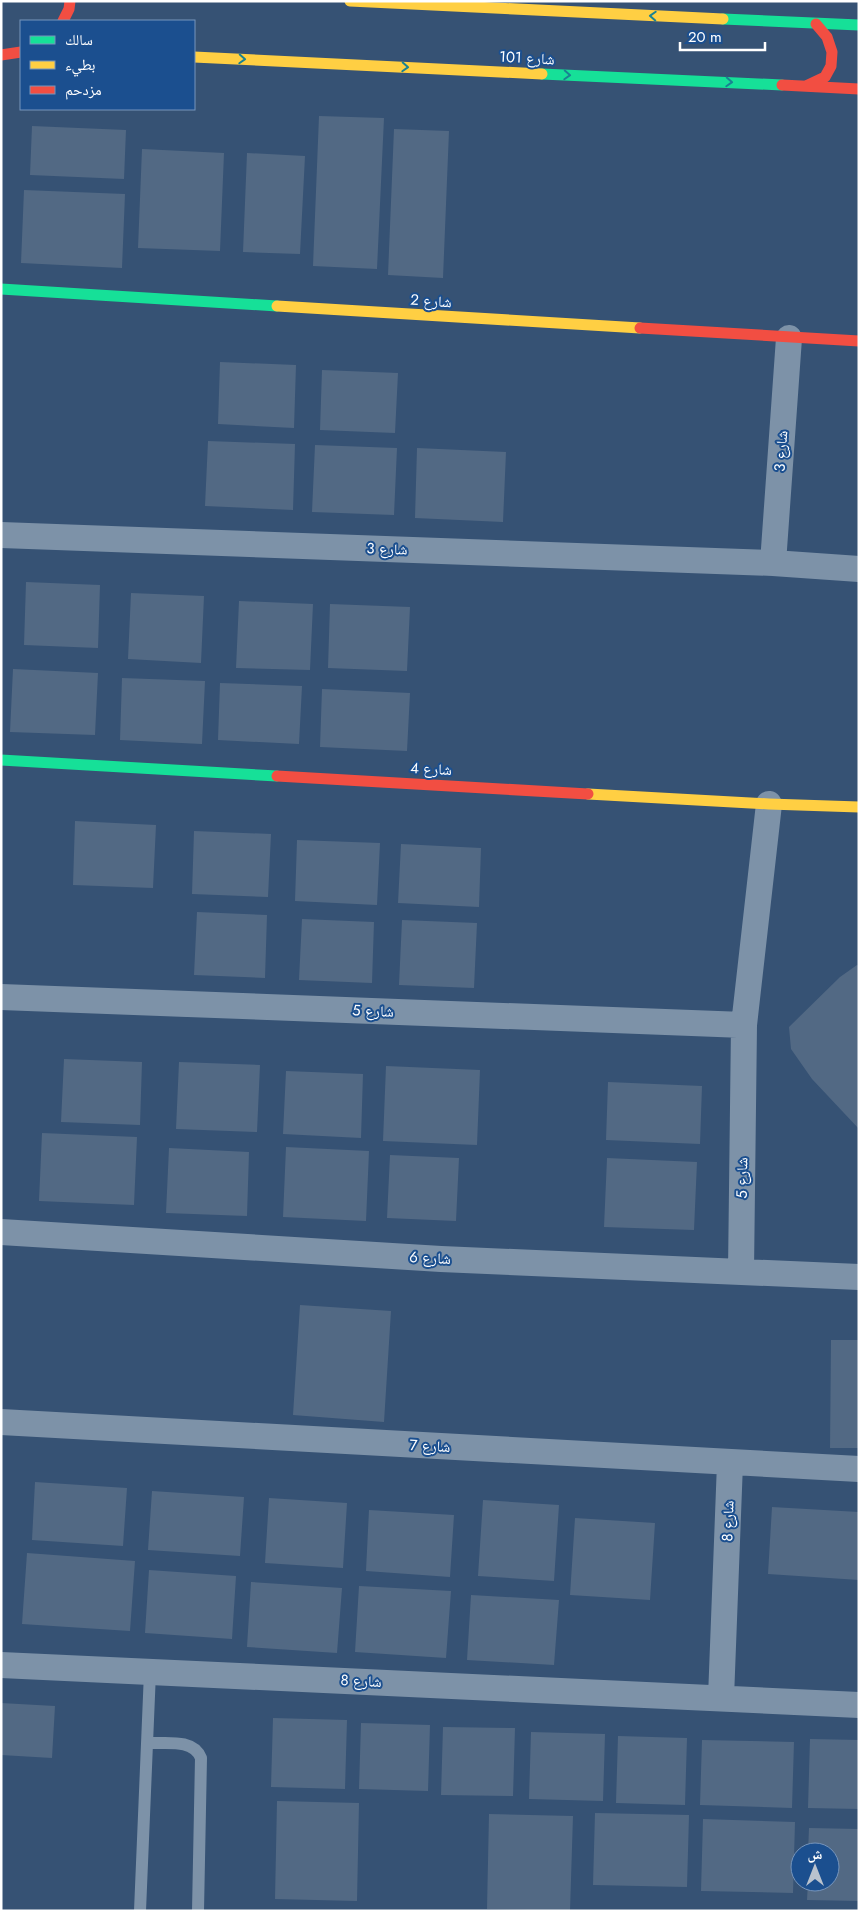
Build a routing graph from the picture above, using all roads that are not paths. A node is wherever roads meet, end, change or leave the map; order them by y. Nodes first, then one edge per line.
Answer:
1 (70, 1) edge
2 (350, 1) edge
3 (64, 20) edge
4 (816, 24) junction
5 (859, 26) edge
6 (20, 52) edge
7 (1, 55) edge
8 (195, 57) edge
9 (806, 86) junction
10 (859, 89) edge
11 (1, 289) edge
12 (789, 338) junction
13 (859, 341) edge
14 (1, 535) edge
15 (773, 563) junction
16 (859, 569) edge
17 (1, 760) edge
18 (769, 804) junction
19 (859, 807) edge
20 (1, 997) edge
21 (744, 1025) junction
22 (1, 1232) edge
23 (741, 1271) junction
24 (859, 1277) edge
25 (1, 1422) edge
26 (730, 1463) junction
27 (859, 1470) edge
28 (1, 1665) edge
29 (150, 1672) junction
30 (721, 1698) junction
31 (859, 1705) edge
32 (147, 1743) junction
33 (140, 1911) edge
34 (198, 1911) edge

1 - 3 street
4 -> 2 street
4 - 5 street
4 - 9 street
6 - 7 street
8 -> 9 street, شارع 101
9 - 10 street, شارع 101
11 - 12 street, شارع 2
12 - 13 street, شارع 2
12 - 15 street, شارع 3
14 - 15 street, شارع 3
15 - 16 street, شارع 3
17 - 18 street, شارع 4
18 - 19 street, شارع 4
18 - 21 street, شارع 5
20 - 21 street, شارع 5
21 - 23 street, شارع 5
22 - 23 street, شارع 6
23 - 24 street, شارع 6
25 - 26 street, شارع 7
26 - 27 street, شارع 7
26 - 30 street, شارع 8
28 - 29 street, شارع 8
29 - 30 street, شارع 8
29 - 32 lane
30 - 31 street, شارع 8
32 - 33 lane
32 - 34 lane

